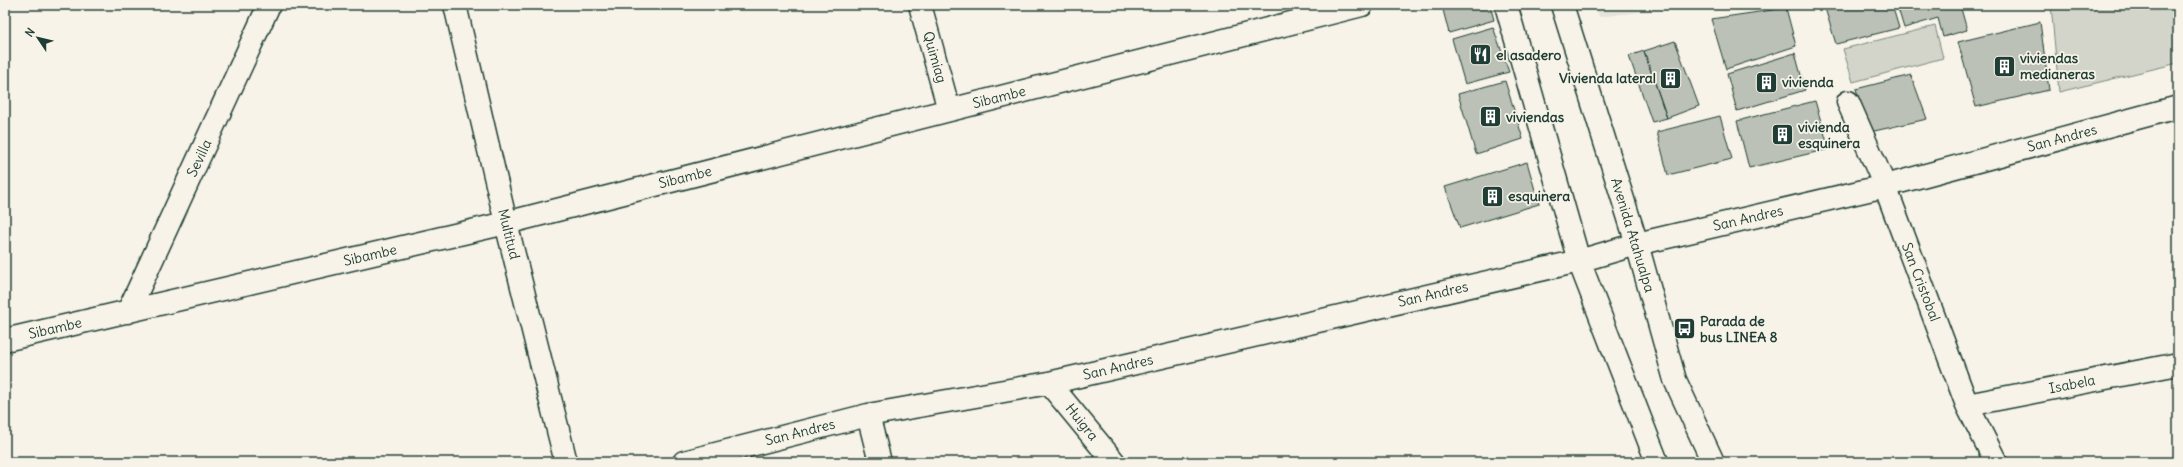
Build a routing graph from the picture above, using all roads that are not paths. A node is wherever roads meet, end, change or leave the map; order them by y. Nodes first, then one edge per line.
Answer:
1 (269, 5) edge
2 (455, 5) edge
3 (920, 5) edge
4 (1362, 5) edge
5 (1506, 5) edge
6 (1562, 5) edge
7 (1848, 102) dead end
8 (2178, 107) edge
9 (950, 110) junction
10 (1885, 186) junction
11 (506, 222) junction
12 (1637, 244) junction
13 (1579, 260) junction
14 (128, 312) junction
15 (5, 340) edge
16 (2178, 364) edge
17 (1049, 383) junction
18 (1967, 405) junction
19 (868, 415) junction
20 (566, 462) edge
21 (684, 462) edge
22 (880, 462) edge
23 (1114, 462) edge
24 (1658, 462) edge
25 (1713, 462) edge
26 (1996, 462) edge

1 - 14 street, Sevilla
2 - 11 street, Multitud
3 - 9 street, Quimiag
4 - 9 street, Sibambe
5 - 13 street
6 - 12 street, Avenida Atahualpa
7 - 10 street, San Cristobal
8 - 10 street, San Andres
9 - 11 street, Sibambe
10 - 12 street, San Andres
10 - 18 street, San Cristobal
11 - 14 street, Sibambe
11 - 20 street, Multitud
12 - 13 street, San Andres
12 - 25 street, Avenida Atahualpa
13 - 17 street, San Andres
13 - 24 street
14 - 15 street, Sibambe
16 - 18 street, Isabela
17 - 19 street, San Andres
17 - 23 street, Huigra
18 - 26 street, San Cristobal
19 - 21 street, San Andres
19 - 22 street

